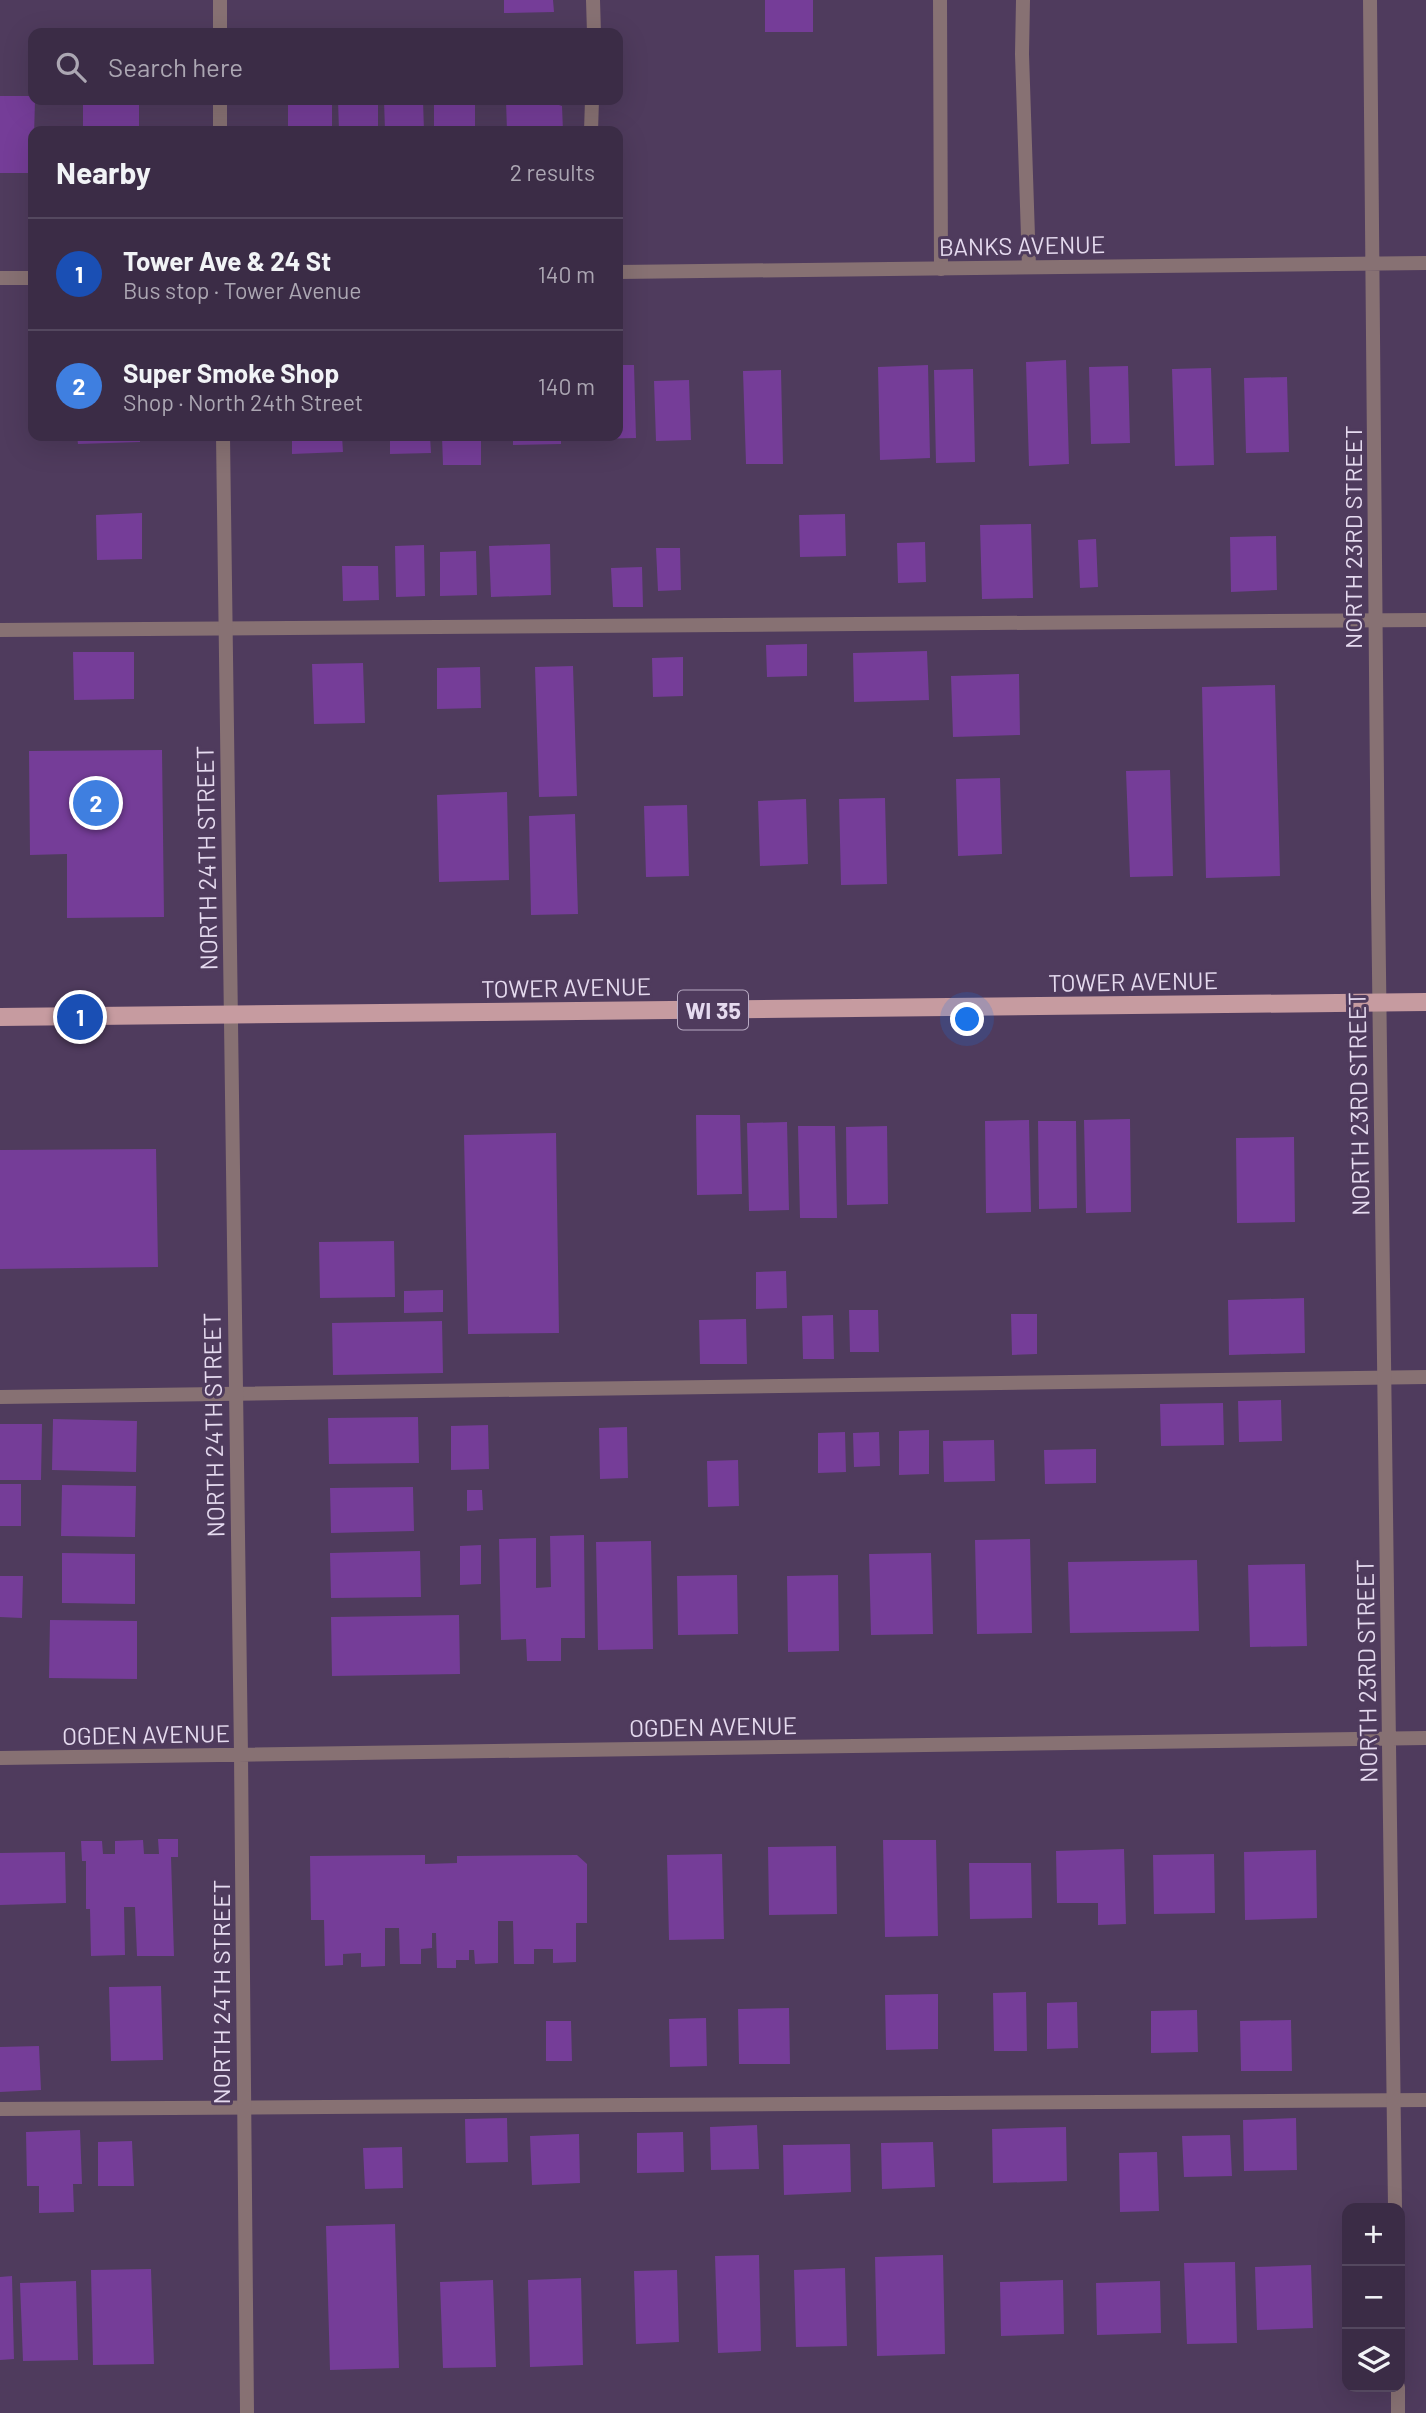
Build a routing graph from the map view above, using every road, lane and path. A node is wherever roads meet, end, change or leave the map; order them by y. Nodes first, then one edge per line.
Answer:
1 (220, 0) edge
2 (593, 0) edge
3 (940, 0) edge
4 (1023, 0) edge
5 (1370, 0) edge
6 (220, 28) edge
7 (594, 28) edge
8 (220, 105) edge
9 (592, 105) edge
10 (220, 126) edge
11 (591, 126) edge
12 (1426, 263) edge
13 (1373, 264) junction
14 (1029, 267) junction
15 (941, 268) junction
16 (623, 272) edge
17 (0, 278) edge
18 (28, 278) edge
19 (223, 441) edge
20 (1426, 621) edge
21 (1376, 622) junction
22 (225, 628) junction
23 (0, 630) edge
24 (1426, 1002) edge
25 (1379, 1003) junction
26 (231, 1015) junction
27 (0, 1017) edge
28 (1384, 1377) junction
29 (1426, 1377) edge
30 (236, 1393) junction
31 (0, 1397) edge
32 (1426, 1738) edge
33 (1390, 1739) junction
34 (241, 1755) junction
35 (0, 1758) edge
36 (1426, 2100) edge
37 (1394, 2101) junction
38 (243, 2106) junction
39 (0, 2109) edge
40 (1395, 2203) edge
41 (1398, 2392) edge
42 (247, 2413) edge
43 (1398, 2413) edge

1 - 6 street
2 - 7 street
3 - 15 street
4 - 14 street
5 - 13 street, NORTH 23RD STREET
8 - 10 street
9 - 11 street
12 - 13 street, BANKS AVENUE
13 - 14 street, BANKS AVENUE
13 - 21 street, NORTH 23RD STREET
14 - 15 street, BANKS AVENUE
15 - 16 street, BANKS AVENUE
17 - 18 street
19 - 22 street, NORTH 24TH STREET
20 - 21 street
21 - 22 street
21 - 25 street, NORTH 23RD STREET
22 - 23 street
22 - 26 street, NORTH 24TH STREET
24 - 25 main road, TOWER AVENUE / WI 35
25 - 26 main road, TOWER AVENUE / WI 35
25 - 28 street, NORTH 23RD STREET
26 - 27 main road, TOWER AVENUE / WI 35
26 - 30 street, NORTH 24TH STREET
28 - 29 street
28 - 30 street
28 - 33 street, NORTH 23RD STREET
30 - 31 street
30 - 34 street, NORTH 24TH STREET
32 - 33 street, OGDEN AVENUE
33 - 34 street, OGDEN AVENUE
33 - 37 street, NORTH 23RD STREET
34 - 35 street, OGDEN AVENUE
34 - 38 street, NORTH 24TH STREET
36 - 37 street
37 - 38 street
37 - 40 street, NORTH 23RD STREET
38 - 39 street
38 - 42 street, NORTH 24TH STREET
41 - 43 street

